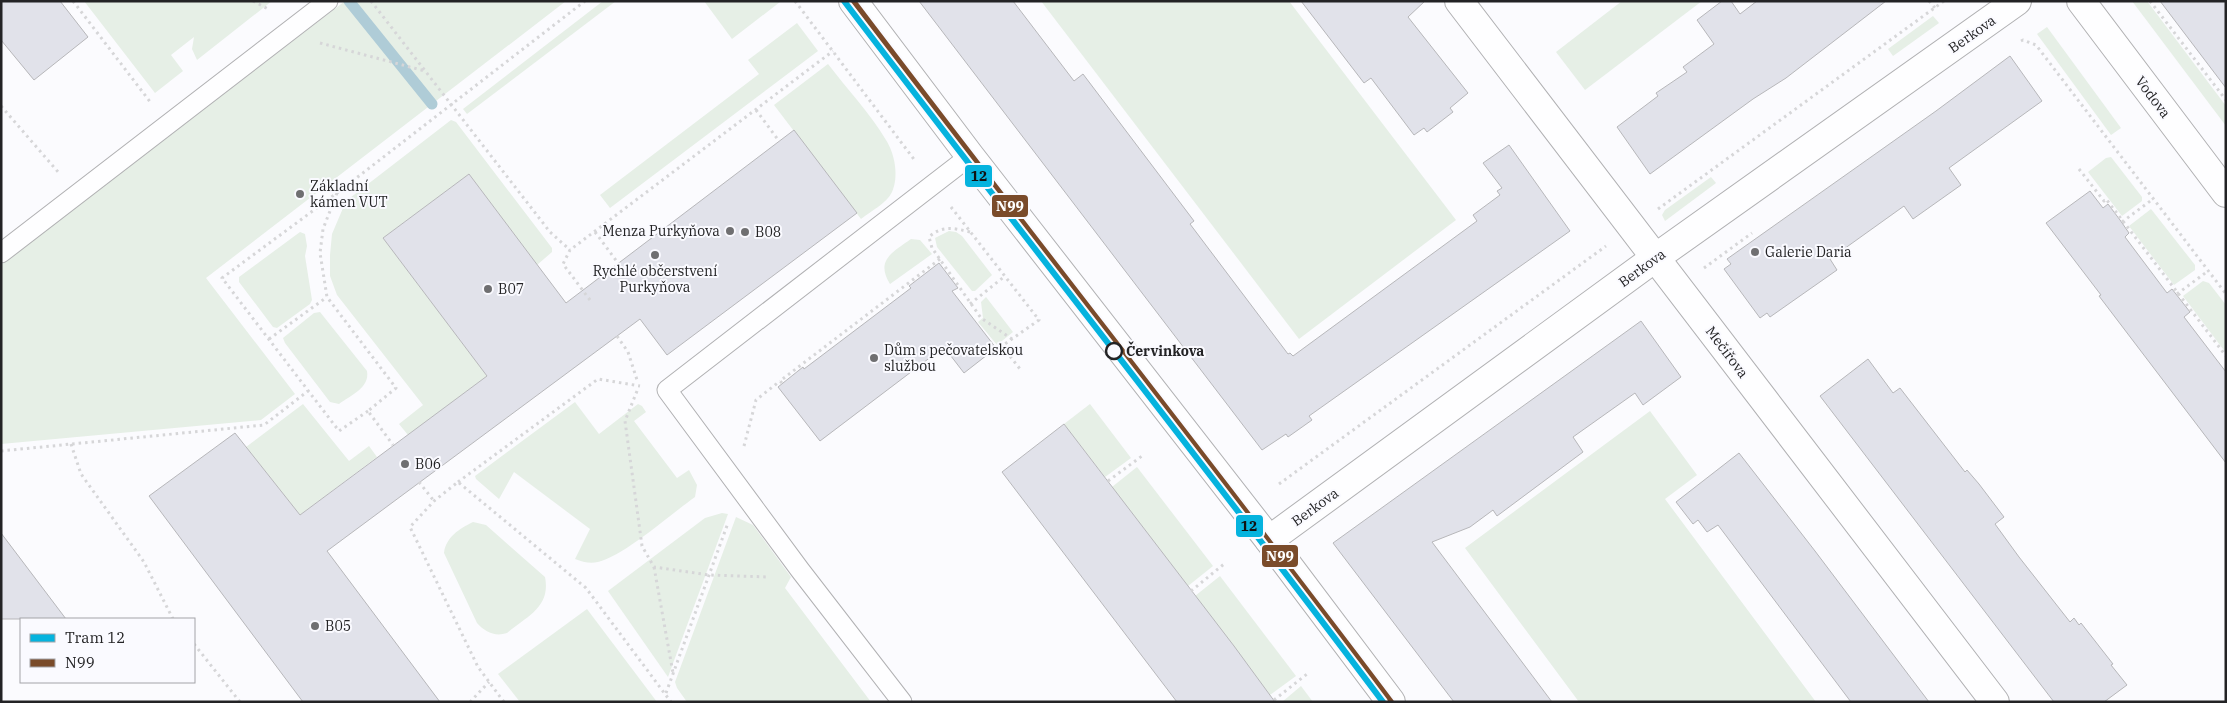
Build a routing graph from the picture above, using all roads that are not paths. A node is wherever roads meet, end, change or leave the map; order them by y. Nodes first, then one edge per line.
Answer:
1 (328, 1) edge
2 (853, 1) edge
3 (1459, 1) edge
4 (2017, 1) edge
5 (2081, 1) edge
6 (970, 156) junction
7 (2226, 193) edge
8 (1, 253) edge
9 (1655, 258) junction
10 (1270, 540) junction
11 (902, 702) edge
12 (1391, 702) edge
13 (1995, 702) edge

1 - 8 lane
2 - 6 street
3 - 9 street, Mečířova
4 - 9 street, Berkova
5 - 7 street, Vodova
6 - 10 street
6 - 11 lane
9 - 10 street, Berkova
9 - 13 street, Mečířova
10 - 12 street

